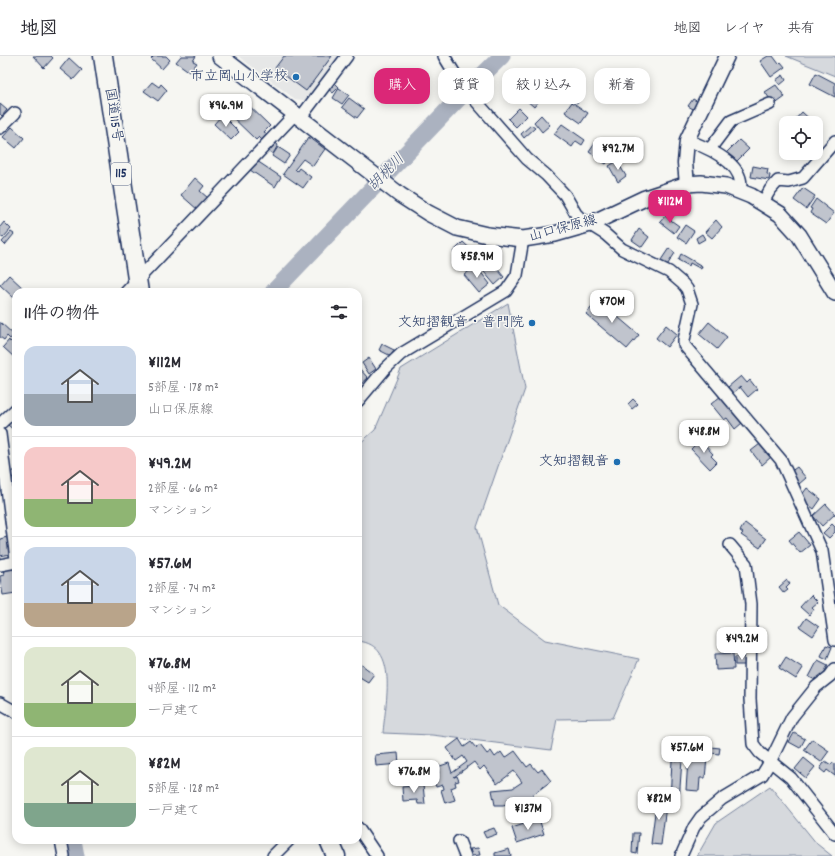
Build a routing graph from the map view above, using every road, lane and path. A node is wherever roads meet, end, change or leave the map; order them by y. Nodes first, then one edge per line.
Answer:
1 (103, 56) edge
2 (220, 56) edge
3 (347, 56) edge
4 (444, 56) edge
5 (727, 56) edge
6 (770, 104) dead end
7 (15, 113) dead end
8 (298, 115) junction
9 (0, 128) edge
10 (687, 140) junction
11 (834, 145) edge
12 (710, 149) junction
13 (687, 184) junction
14 (740, 191) junction
15 (763, 202) junction
16 (590, 224) junction
17 (523, 239) junction
18 (134, 288) edge
19 (835, 293) edge
20 (362, 396) edge
21 (12, 413) edge
22 (0, 424) edge
23 (0, 434) edge
24 (12, 528) edge
25 (730, 545) dead end
26 (12, 561) edge
27 (0, 565) edge
28 (835, 640) edge
29 (835, 669) edge
30 (0, 703) edge
31 (12, 710) edge
32 (770, 762) junction
33 (362, 834) edge
34 (835, 834) edge
35 (459, 841) dead end
36 (62, 844) edge
37 (285, 844) edge
38 (331, 844) edge
39 (64, 856) edge
40 (273, 856) edge
41 (336, 856) edge
42 (377, 856) edge
43 (465, 856) edge
44 (681, 856) edge

1 - 18 highway, 国道115号 / 115
2 - 8 main road, 山口保原線
3 - 8 street
4 - 16 street
5 - 10 street
6 - 12 street
7 - 9 street
8 - 17 main road, 山口保原線
8 - 18 street
10 - 12 street
10 - 13 street
11 - 15 street
12 - 14 street
13 - 14 main road, 山口保原線
13 - 16 main road, 山口保原線
14 - 15 main road, 山口保原線
15 - 19 main road, 山口保原線
16 - 17 main road, 山口保原線
16 - 28 street
17 - 20 street
21 - 22 street
23 - 24 street
25 - 32 street
26 - 27 street
29 - 32 street
30 - 31 street
32 - 34 street
32 - 44 street
33 - 42 street
35 - 43 street
36 - 39 street
37 - 40 street
38 - 41 highway

